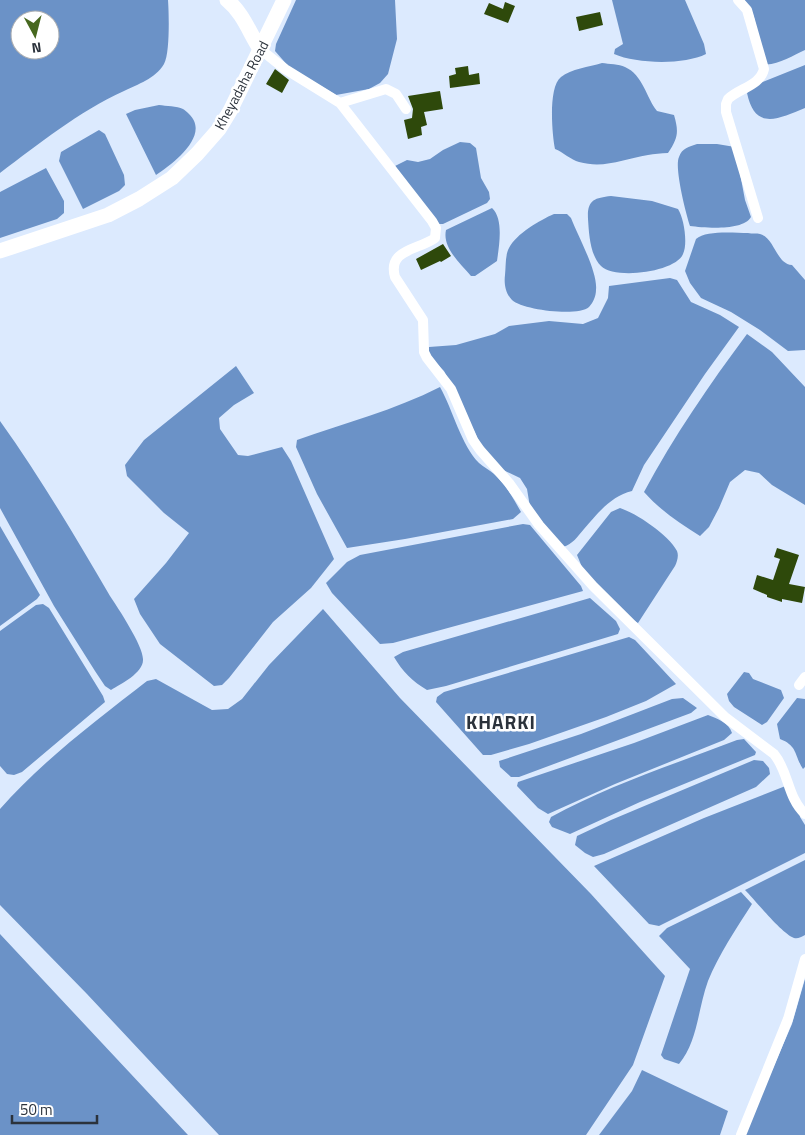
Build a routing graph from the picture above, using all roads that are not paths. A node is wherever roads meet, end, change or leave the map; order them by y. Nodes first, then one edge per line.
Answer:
1 (227, 0) edge
2 (284, 0) edge
3 (738, 0) edge
4 (260, 49) junction
5 (340, 103) junction
6 (406, 109) dead end
7 (758, 218) dead end
8 (0, 251) edge
9 (805, 814) edge
10 (805, 958) edge
11 (741, 1135) edge

1 - 4 main road
2 - 4 main road, Kheyadaha Road
3 - 7 street
4 - 5 street
4 - 8 main road, Kheyadaha Road
5 - 6 street
5 - 9 street
10 - 11 street

